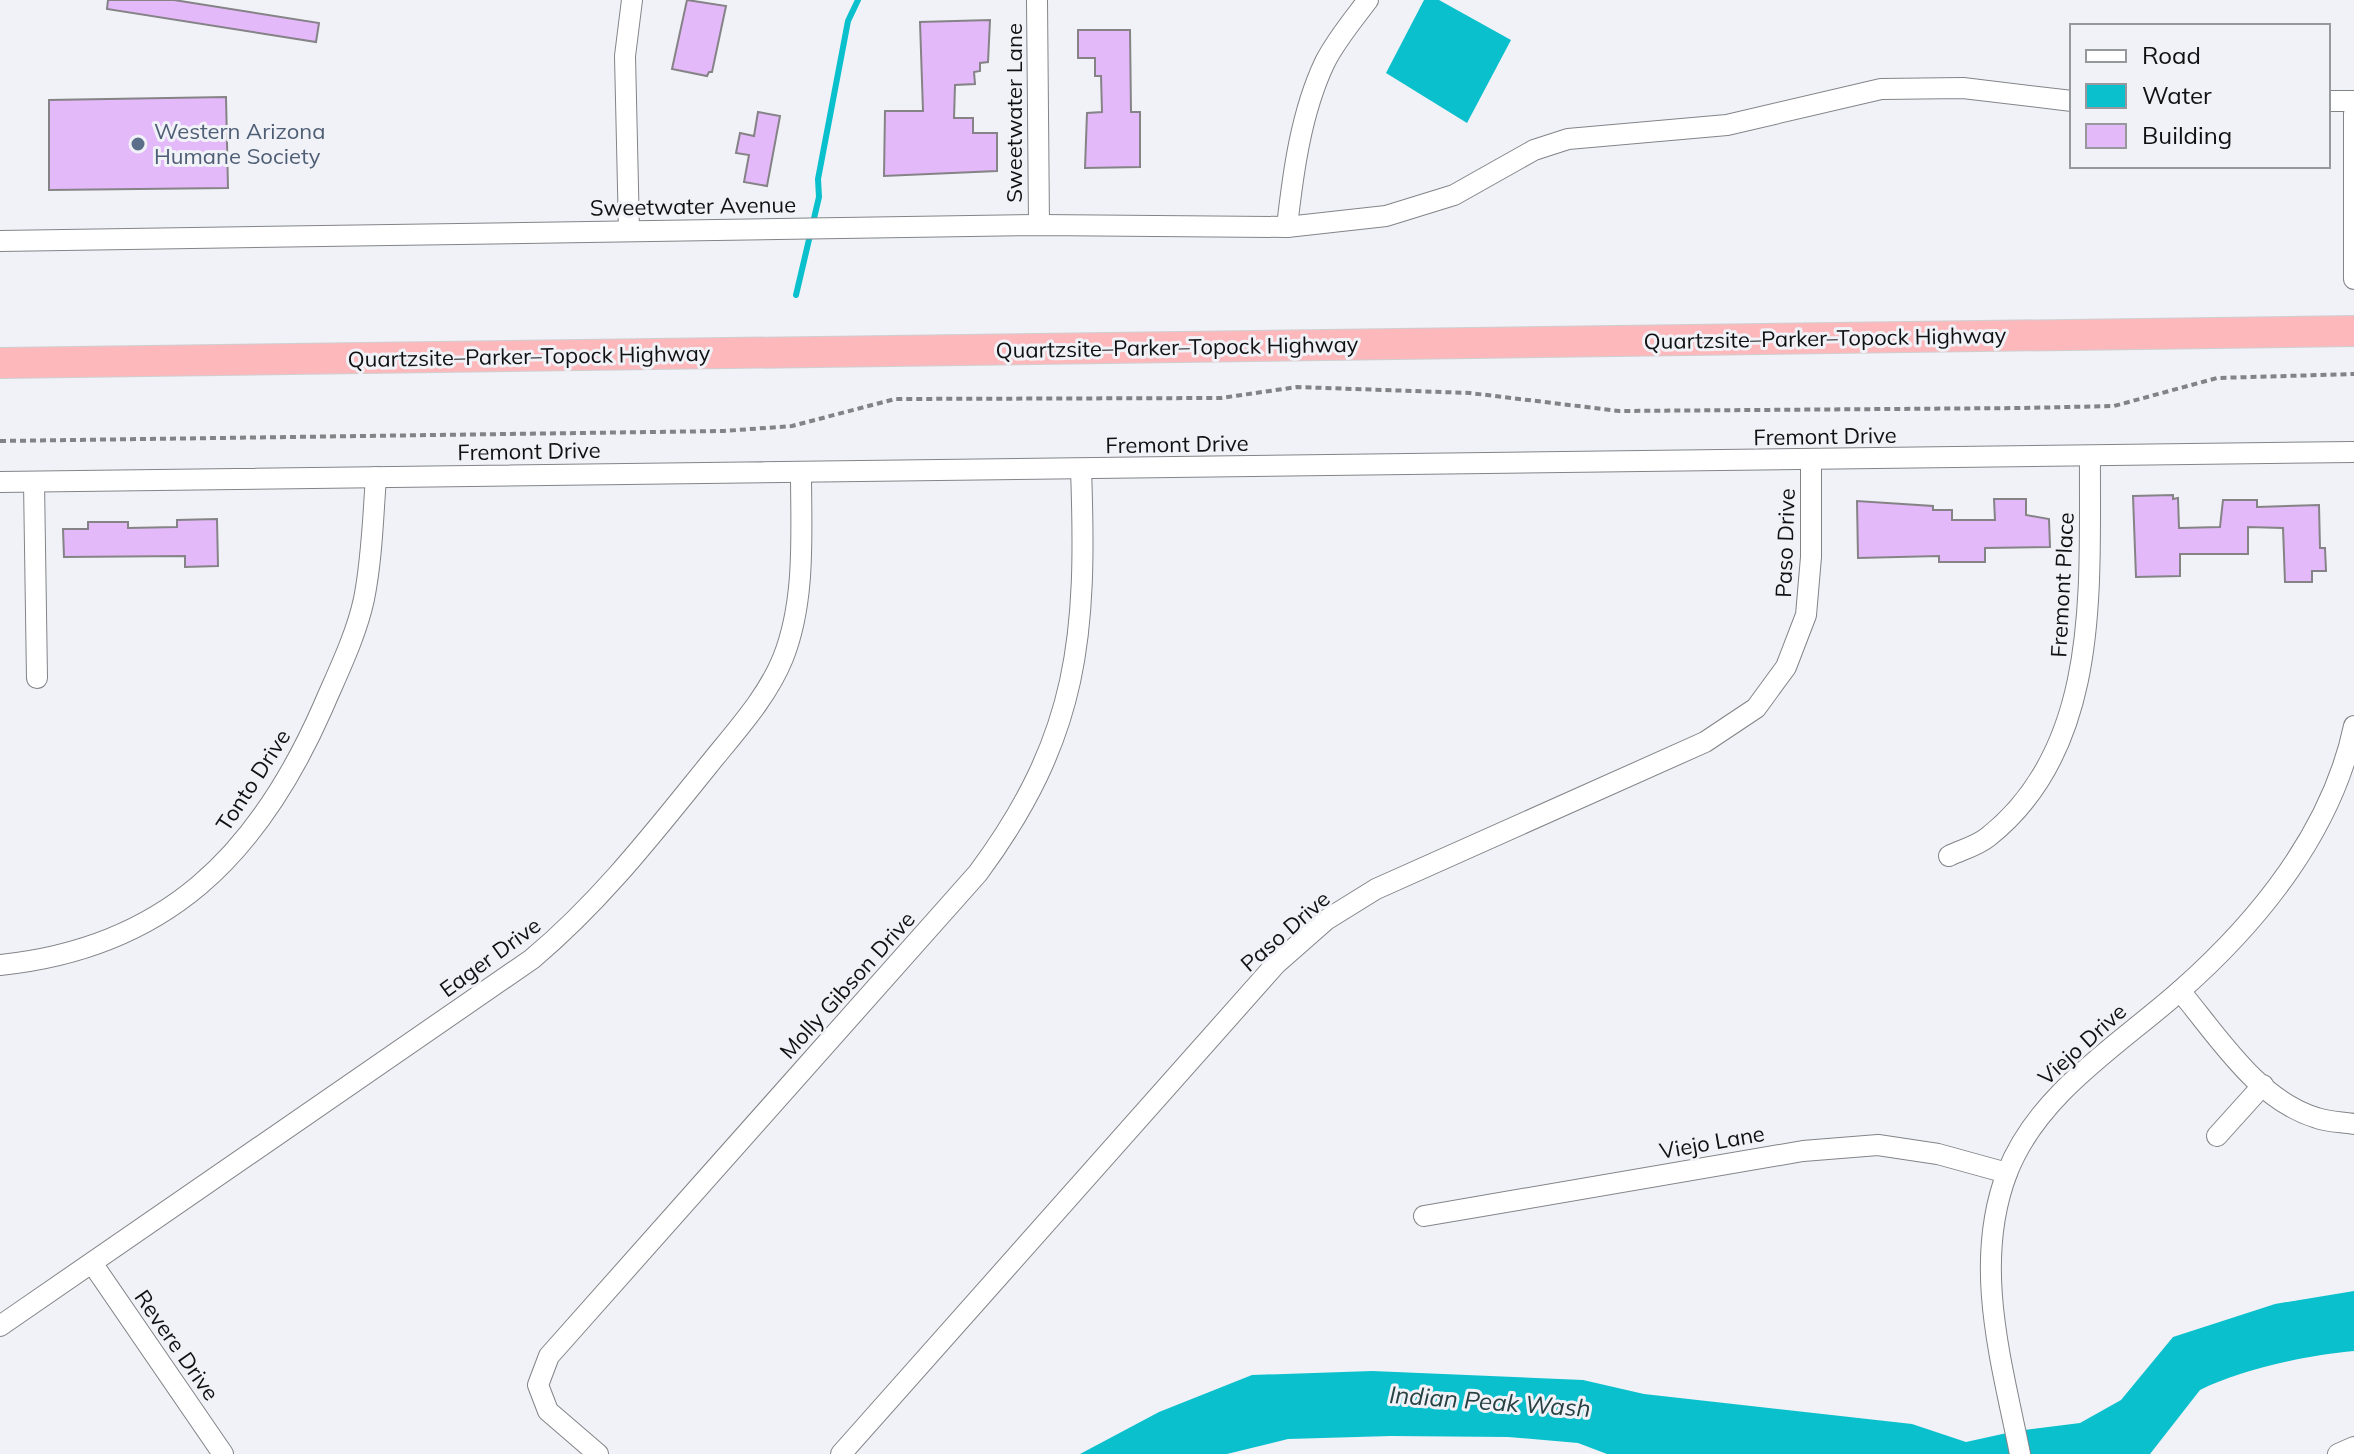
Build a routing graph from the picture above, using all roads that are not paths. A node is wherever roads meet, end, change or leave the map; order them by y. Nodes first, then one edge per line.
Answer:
1 (632, 0) edge
2 (1037, 0) edge
3 (1368, 0) edge
4 (2070, 101) edge
5 (2330, 101) edge
6 (2354, 101) edge
7 (2354, 113) edge
8 (1039, 225) junction
9 (1287, 227) junction
10 (629, 231) junction
11 (0, 241) edge
12 (2354, 279) edge
13 (2354, 331) edge
14 (0, 363) edge
15 (2354, 452) edge
16 (2090, 456) junction
17 (1811, 460) junction
18 (1081, 469) junction
19 (801, 472) junction
20 (376, 477) junction
21 (0, 482) edge
22 (34, 482) junction
23 (37, 678) dead end
24 (2354, 726) edge
25 (1949, 856) dead end
26 (0, 965) edge
27 (2180, 991) junction
28 (2263, 1085) junction
29 (2354, 1124) edge
30 (2217, 1136) dead end
31 (2007, 1173) junction
32 (1424, 1216) dead end
33 (92, 1263) junction
34 (0, 1326) edge
35 (2354, 1447) edge
36 (223, 1454) edge
37 (598, 1454) edge
38 (841, 1454) edge
39 (2020, 1454) edge
40 (2338, 1454) edge

1 - 10 street
2 - 8 street, Sweetwater Lane
3 - 9 street
4 - 9 street, Sweetwater Avenue
5 - 6 street
7 - 12 street
8 - 9 street, Sweetwater Avenue
8 - 10 street, Sweetwater Avenue
10 - 11 street, Sweetwater Avenue
13 - 14 highway, Quartzsite–Parker–Topock Highway
15 - 16 street, Fremont Drive
16 - 17 street, Fremont Drive
16 - 25 street, Fremont Place
17 - 18 street, Fremont Drive
17 - 38 street, Paso Drive
18 - 19 street, Fremont Drive
18 - 37 street, Molly Gibson Drive
19 - 20 street, Fremont Drive
19 - 33 street, Eager Drive
20 - 22 street, Fremont Drive
20 - 26 street, Tonto Drive
21 - 22 street, Fremont Drive
22 - 23 street
24 - 27 street, Viejo Drive
27 - 28 street
27 - 31 street, Viejo Drive
28 - 29 street
28 - 30 street
31 - 32 street, Viejo Lane
31 - 39 street, Viejo Drive
33 - 34 street, Eager Drive
33 - 36 street, Revere Drive
35 - 40 street

